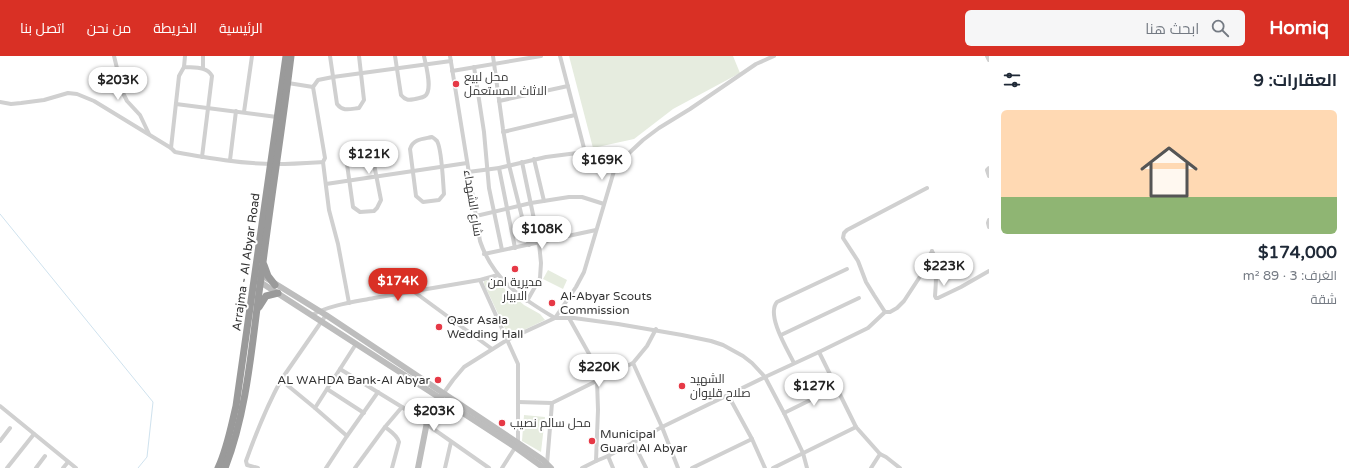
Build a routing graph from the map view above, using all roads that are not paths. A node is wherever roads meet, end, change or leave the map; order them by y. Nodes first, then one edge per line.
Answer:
1 (114, 56) edge
2 (186, 56) edge
3 (203, 56) edge
4 (252, 56) edge
5 (286, 56) edge
6 (291, 56) edge
7 (330, 56) edge
8 (359, 56) edge
9 (395, 56) edge
10 (424, 56) edge
11 (493, 56) edge
12 (541, 56) edge
13 (560, 56) edge
14 (774, 56) edge
15 (987, 56) edge
16 (450, 58) edge
17 (989, 60) edge
18 (426, 64) junction
19 (495, 64) junction
20 (184, 67) junction
21 (474, 67) junction
22 (203, 68) junction
23 (397, 68) junction
24 (452, 71) junction
25 (362, 73) junction
26 (333, 77) junction
27 (288, 83) junction
28 (568, 86) junction
29 (313, 87) junction
30 (499, 101) junction
31 (0, 102) edge
32 (176, 104) junction
33 (209, 108) junction
34 (236, 112) junction
35 (244, 112) junction
36 (575, 115) junction
37 (277, 117) junction
38 (503, 132) junction
39 (150, 135) junction
40 (171, 148) junction
41 (585, 152) junction
42 (202, 157) junction
43 (534, 159) junction
44 (230, 160) junction
45 (323, 162) junction
46 (522, 162) junction
47 (467, 163) junction
48 (274, 164) junction
49 (509, 165) junction
50 (442, 167) junction
51 (499, 168) junction
52 (613, 168) junction
53 (989, 168) edge
54 (486, 170) junction
55 (413, 171) junction
56 (468, 172) junction
57 (989, 176) edge
58 (378, 177) junction
59 (350, 181) junction
60 (326, 184) junction
61 (927, 188) dead end
62 (544, 201) junction
63 (531, 203) junction
64 (604, 204) junction
65 (519, 206) junction
66 (507, 209) junction
67 (494, 212) junction
68 (476, 216) junction
69 (989, 220) edge
70 (989, 227) edge
71 (596, 230) junction
72 (539, 243) junction
73 (529, 245) junction
74 (515, 248) junction
75 (502, 250) junction
76 (484, 254) junction
77 (264, 259) junction
78 (847, 268) dead end
79 (989, 271) edge
80 (498, 275) junction
81 (258, 277) junction
82 (480, 280) junction
83 (275, 285) junction
84 (413, 291) junction
85 (278, 293) junction
86 (859, 298) dead end
87 (527, 301) junction
88 (349, 303) junction
89 (319, 311) junction
90 (885, 312) junction
91 (256, 315) junction
92 (312, 315) junction
93 (326, 315) junction
94 (555, 318) junction
95 (570, 318) junction
96 (322, 322) junction
97 (656, 329) junction
98 (781, 335) junction
99 (507, 340) junction
100 (356, 344) junction
101 (492, 349) junction
102 (819, 352) junction
103 (633, 363) junction
104 (794, 363) junction
105 (340, 369) junction
106 (765, 377) junction
107 (602, 378) junction
108 (281, 380) junction
109 (597, 380) junction
110 (837, 387) junction
111 (327, 389) junction
112 (378, 392) junction
113 (728, 395) junction
114 (441, 396) junction
115 (518, 402) junction
116 (552, 403) junction
117 (0, 406) edge
118 (402, 407) junction
119 (314, 408) junction
120 (364, 413) junction
121 (784, 413) junction
122 (426, 424) junction
123 (385, 426) junction
124 (662, 427) junction
125 (856, 427) junction
126 (10, 428) dead end
127 (34, 434) junction
128 (347, 436) junction
129 (752, 439) junction
130 (0, 441) edge
131 (451, 442) junction
132 (633, 442) junction
133 (516, 445) junction
134 (803, 453) junction
135 (880, 454) junction
136 (45, 456) dead end
137 (608, 456) junction
138 (596, 461) junction
139 (68, 462) junction
140 (547, 467) edge
141 (7, 468) edge
142 (36, 468) edge
143 (63, 468) edge
144 (76, 468) edge
145 (218, 468) edge
146 (225, 468) edge
147 (258, 468) edge
148 (326, 468) edge
149 (355, 468) edge
150 (392, 468) edge
151 (418, 468) edge
152 (445, 468) edge
153 (489, 468) edge
154 (502, 468) edge
155 (582, 468) edge
156 (613, 468) edge
157 (646, 468) edge
158 (678, 468) edge
159 (692, 468) edge
160 (765, 468) edge
161 (773, 468) edge
162 (807, 468) edge
163 (871, 468) edge
164 (900, 468) edge

1 - 39 street
2 - 20 street
3 - 22 street
4 - 35 street
5 - 37 highway, Arrajma - Al Abyar Road
6 - 27 highway, Arrajma - Al Abyar Road
7 - 26 street
8 - 25 street
9 - 23 street
10 - 18 street
11 - 19 street
12 - 19 street
13 - 28 street
14 - 52 street
15 - 17 street
16 - 18 street
16 - 24 street, شارع الشهداء
18 - 23 street
18 - 23 street
19 - 21 street
19 - 30 street
20 - 22 street
20 - 32 street
21 - 24 street
21 - 54 street
22 - 33 street
23 - 25 street
24 - 47 street, شارع الشهداء
25 - 26 street
25 - 26 street
26 - 29 street
27 - 29 street
27 - 48 highway, Arrajma - Al Abyar Road
28 - 30 street
28 - 36 street
29 - 45 street
30 - 38 street
31 - 39 street
32 - 33 street
32 - 40 street
33 - 34 street
33 - 42 street
34 - 35 street
34 - 44 street
35 - 37 street
36 - 38 street
36 - 41 street
37 - 48 highway, Arrajma - Al Abyar Road
38 - 49 street
39 - 40 street
40 - 42 street
41 - 43 street
41 - 52 street
42 - 44 street
43 - 46 street
43 - 62 street
44 - 48 street
45 - 48 street
45 - 60 street
46 - 49 street
46 - 63 street
47 - 50 street
47 - 56 street, شارع الشهداء
48 - 77 highway, Arrajma - Al Abyar Road
48 - 81 highway, Arrajma - Al Abyar Road
49 - 51 street
49 - 65 street
50 - 55 street
50 - 55 street
50 - 55 street
51 - 54 street
51 - 66 street
52 - 64 street
53 - 57 street
54 - 56 street
54 - 67 street
55 - 58 street
56 - 68 street, شارع الشهداء
58 - 59 street
58 - 59 street
58 - 59 street
59 - 60 street
60 - 88 street
61 - 90 street
62 - 63 street
62 - 64 street
63 - 65 street
63 - 72 street
64 - 71 street
65 - 66 street
65 - 73 street
66 - 67 street
66 - 74 street
67 - 68 street
67 - 75 street
68 - 76 street, شارع الشهداء
69 - 70 street
71 - 72 street
71 - 94 street
72 - 73 street
72 - 87 street
73 - 74 street
74 - 75 street
75 - 76 street
76 - 80 street, شارع الشهداء
77 - 81 highway, Arrajma - Al Abyar Road
77 - 83 highway
78 - 98 street
79 - 90 street
80 - 82 street
80 - 87 street, شارع الشهداء
81 - 83 street
81 - 85 street
81 - 91 highway, Arrajma - Al Abyar Road
81 - 145 highway, Arrajma - Al Abyar Road
82 - 84 street
82 - 99 street
83 - 89 street
84 - 88 street
84 - 101 street
85 - 91 highway
85 - 92 street
86 - 98 street
87 - 94 street, شارع الشهداء
88 - 89 street
89 - 92 street
89 - 93 street
90 - 102 street
91 - 146 highway, Arrajma - Al Abyar Road
92 - 96 street
93 - 96 street
93 - 114 street
94 - 95 street
94 - 99 street
95 - 97 street
95 - 107 street
96 - 100 street
96 - 108 street
97 - 103 street
97 - 106 street
98 - 104 street
99 - 101 street
99 - 115 street
100 - 105 street
100 - 114 street
101 - 114 street
102 - 104 street
102 - 110 street
103 - 107 street
103 - 124 street
104 - 106 street
105 - 111 street
105 - 112 street
106 - 113 street
106 - 121 street
107 - 109 street
108 - 119 street
108 - 147 street
109 - 116 street
109 - 138 street
110 - 121 street
110 - 125 street
111 - 119 street
111 - 120 street
112 - 118 street
112 - 120 street
113 - 124 street
113 - 129 street
114 - 122 street
114 - 133 street
115 - 116 street
115 - 133 street
116 - 140 street
117 - 127 street
118 - 122 street
118 - 123 street
119 - 128 street
120 - 128 street
121 - 134 street
122 - 131 street
122 - 151 street
123 - 149 street
123 - 150 street
124 - 132 street
124 - 158 street
125 - 134 street
125 - 135 street
126 - 130 street
127 - 139 street
127 - 141 street
128 - 148 street
129 - 159 street
129 - 160 street
131 - 152 street
131 - 153 street
132 - 137 street
132 - 157 street
133 - 140 street
133 - 154 street
134 - 161 street
134 - 162 street
135 - 163 street
135 - 164 street
136 - 142 street
137 - 138 street
137 - 156 street
138 - 155 street
139 - 143 street
139 - 144 street

